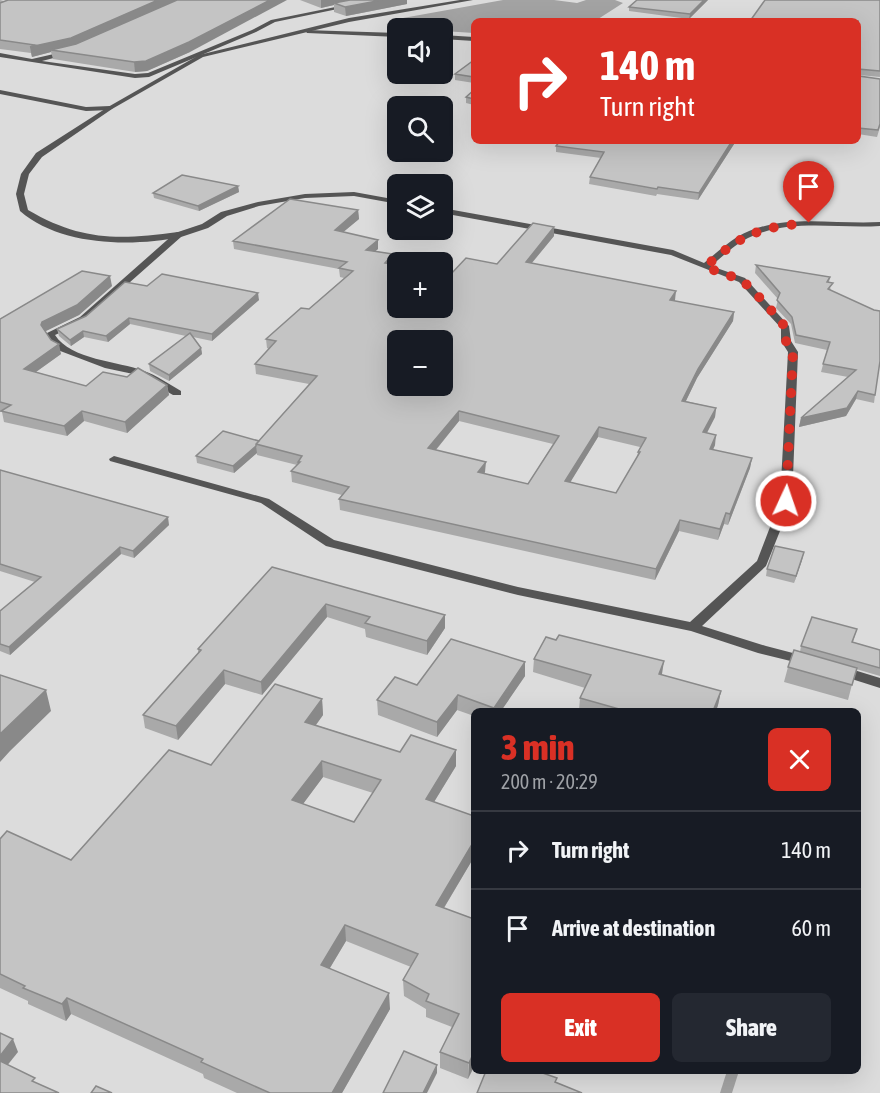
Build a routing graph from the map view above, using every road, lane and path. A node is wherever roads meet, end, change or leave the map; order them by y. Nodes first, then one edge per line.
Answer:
1 (378, 0) edge
2 (470, 0) edge
3 (307, 31) junction
4 (387, 35) edge
5 (453, 38) edge
6 (471, 39) edge
7 (75, 50) edge
8 (0, 55) edge
9 (32, 61) junction
10 (0, 92) edge
11 (110, 108) junction
12 (387, 200) edge
13 (453, 212) edge
14 (880, 224) edge
15 (178, 235) junction
16 (705, 267) junction
17 (177, 393) dead end
18 (114, 459) dead end
19 (693, 627) junction
20 (880, 683) edge

1 - 9 street
2 - 3 street
3 - 4 street
3 - 11 street
5 - 6 street
7 - 9 street
8 - 9 street
10 - 11 street
11 - 15 street
12 - 15 street
13 - 16 street
14 - 16 street
15 - 17 street
16 - 19 street
18 - 19 street
19 - 20 street

